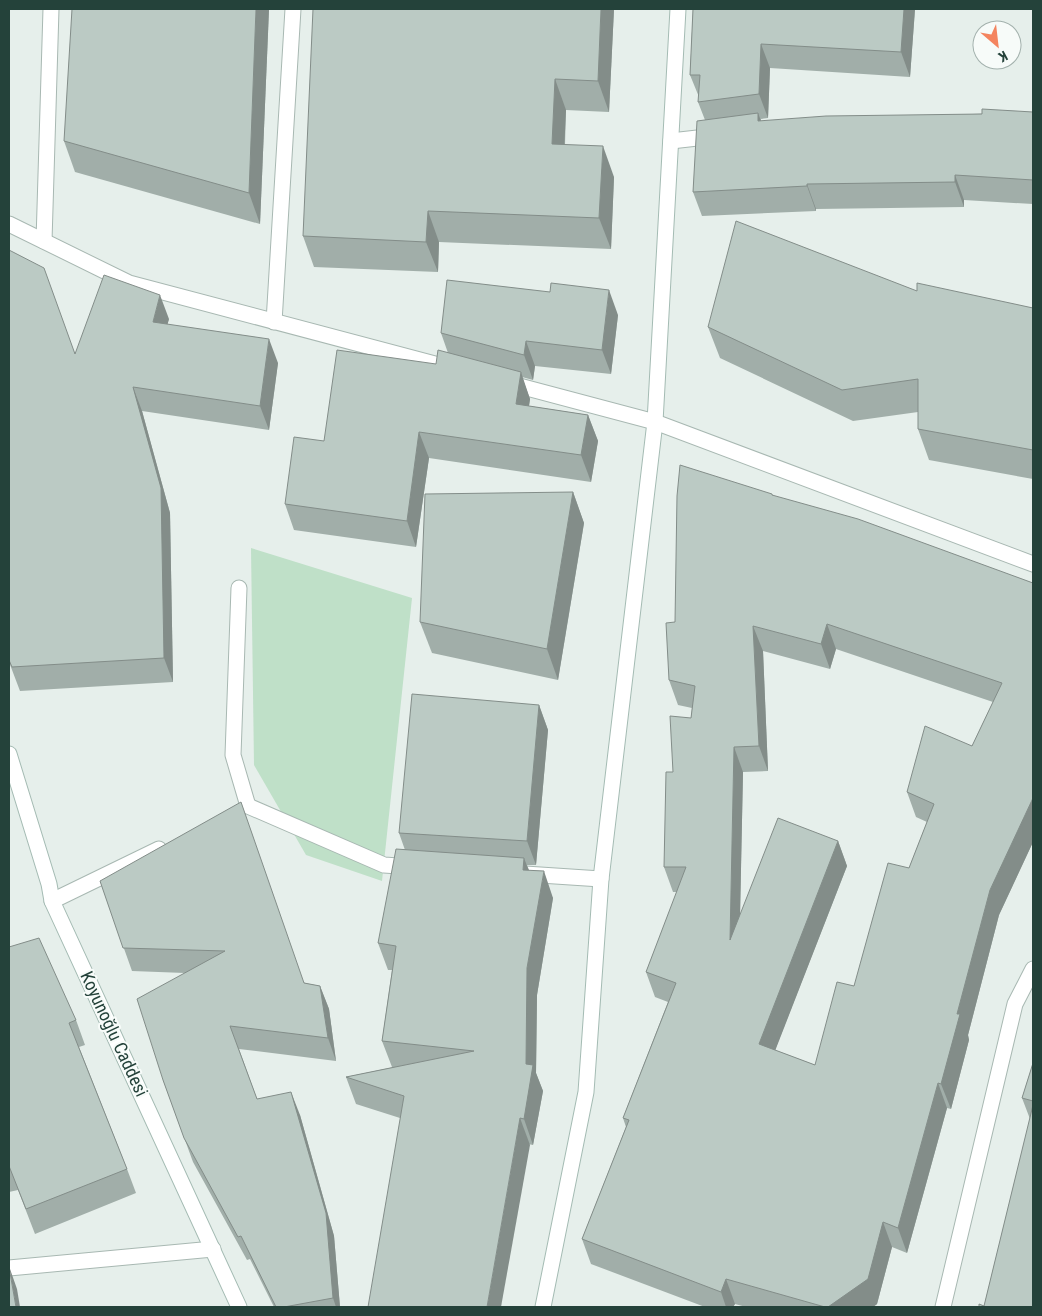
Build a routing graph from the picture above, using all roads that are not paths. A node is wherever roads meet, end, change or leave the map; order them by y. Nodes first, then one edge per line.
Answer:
1 (51, 9) edge
2 (293, 9) edge
3 (678, 9) edge
4 (728, 134) edge
5 (671, 141) junction
6 (9, 224) edge
7 (44, 241) junction
8 (274, 322) junction
9 (465, 372) edge
10 (493, 379) edge
11 (655, 422) junction
12 (1033, 564) edge
13 (239, 588) dead end
14 (9, 754) edge
15 (248, 806) junction
16 (233, 814) edge
17 (175, 842) edge
18 (424, 868) edge
19 (512, 873) edge
20 (601, 879) junction
21 (52, 900) junction
22 (1033, 969) edge
23 (213, 1249) junction
24 (9, 1268) edge
25 (239, 1307) edge
26 (543, 1307) edge
27 (943, 1307) edge

1 - 7 street
2 - 8 street
3 - 5 street
4 - 5 street
5 - 11 street
6 - 7 street
7 - 8 street
8 - 9 street
10 - 11 street
11 - 12 street
11 - 20 street
13 - 15 street
14 - 21 street, Koyunoğlu Caddesi
15 - 16 street
15 - 18 street
17 - 21 street
19 - 20 street
20 - 26 street
21 - 23 street, Koyunoğlu Caddesi
22 - 27 street
23 - 24 street
23 - 25 street, Koyunoğlu Caddesi

